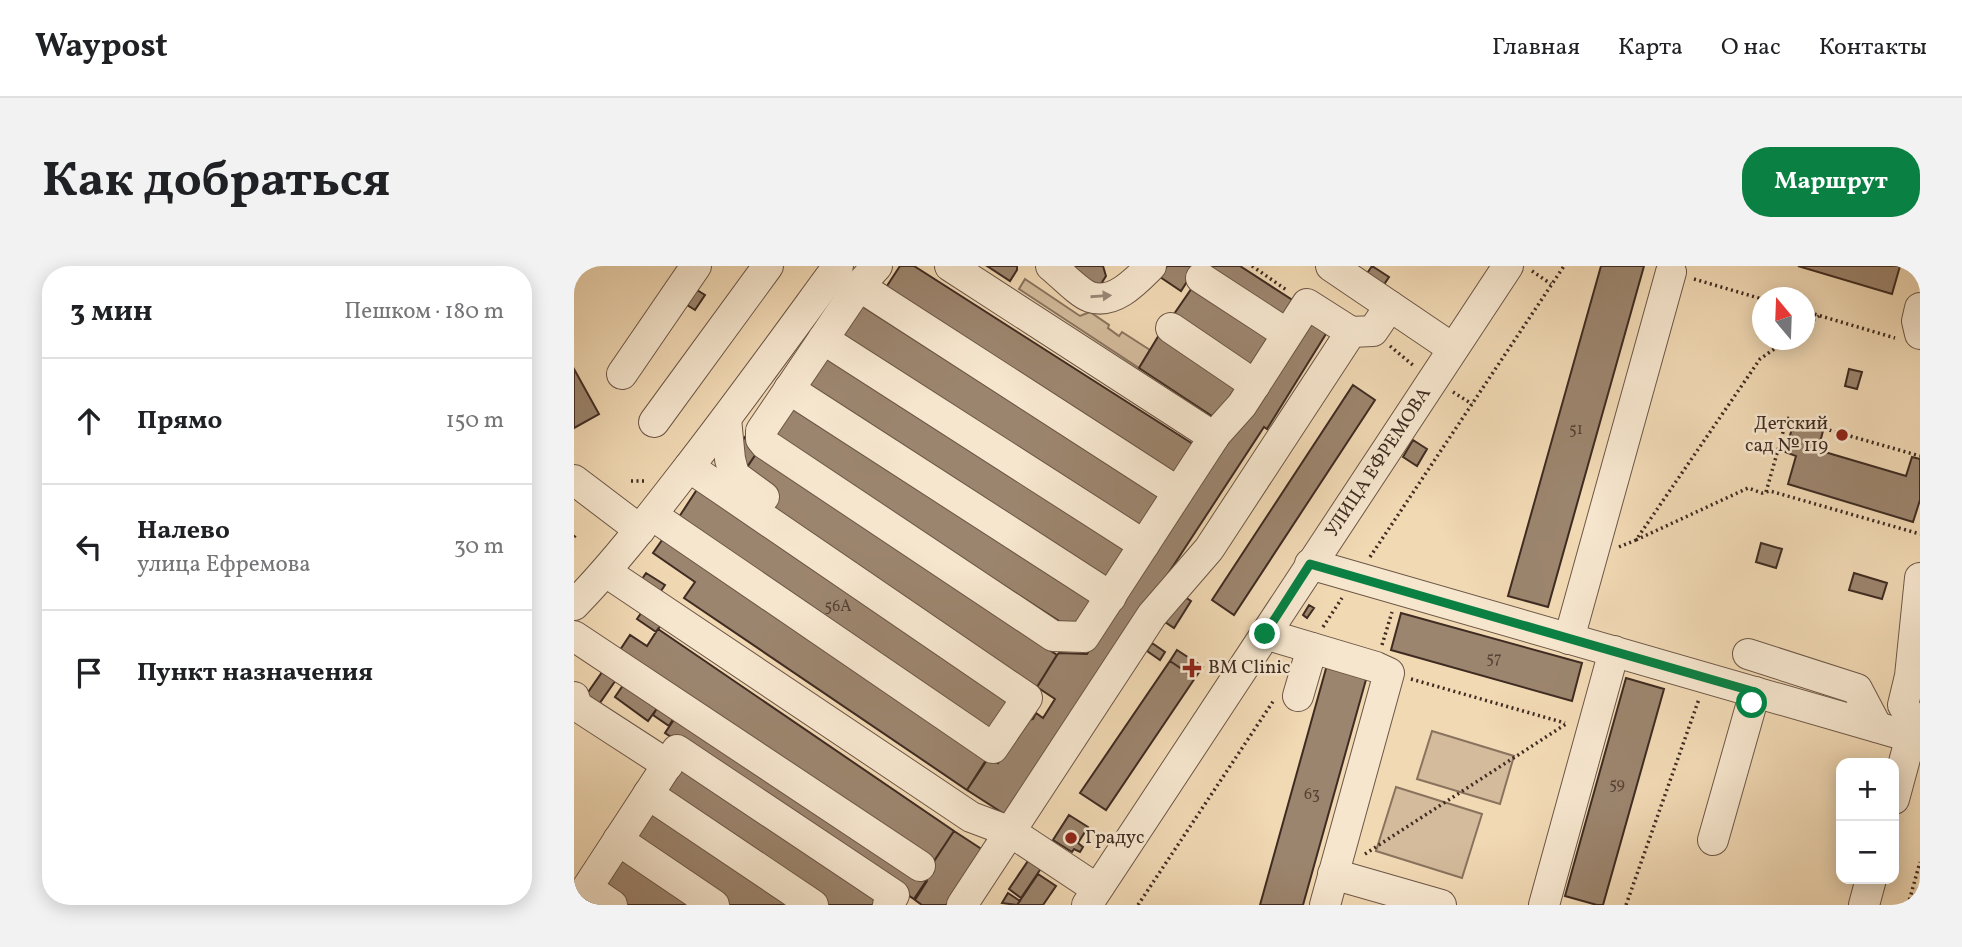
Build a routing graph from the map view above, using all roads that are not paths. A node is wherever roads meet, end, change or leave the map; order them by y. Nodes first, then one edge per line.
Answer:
1 (696, 266) edge
2 (768, 266) edge
3 (950, 266) edge
4 (1051, 266) edge
5 (1332, 266) edge
6 (1143, 269) edge
7 (1503, 270) edge
8 (1671, 272) road end
9 (858, 273) edge
10 (1201, 278) dead end
11 (1307, 304) junction
12 (1390, 306) junction
13 (1920, 309) edge
14 (1171, 328) dead end
15 (1351, 332) junction
16 (1287, 334) junction
17 (1907, 336) edge
18 (823, 339) junction
19 (1452, 348) junction
20 (622, 374) dead end
21 (1255, 385) junction
22 (789, 389) junction
23 (726, 419) junction
24 (654, 422) dead end
25 (1214, 437) junction
26 (689, 467) junction
27 (1178, 492) junction
28 (579, 512) edge
29 (646, 522) junction
30 (1144, 545) junction
31 (1310, 564) junction
32 (606, 572) junction
33 (1920, 578) edge
34 (1111, 597) junction
35 (574, 605) edge
36 (1265, 634) junction
37 (574, 636) edge
38 (1569, 639) junction
39 (1312, 648) junction
40 (1614, 651) junction
41 (1748, 654) dead end
42 (1033, 677) dead end
43 (1755, 692) junction
44 (1298, 696) dead end
45 (574, 697) edge
46 (1915, 722) edge
47 (1877, 727) junction
48 (667, 765) junction
49 (1899, 781) edge
50 (648, 794) junction
51 (1011, 832) junction
52 (1713, 839) dead end
53 (618, 840) junction
54 (920, 866) dead end
55 (1333, 874) junction
56 (1870, 884) edge
57 (1092, 897) edge
58 (612, 905) edge
59 (714, 905) edge
60 (813, 905) edge
61 (888, 905) edge
62 (962, 905) edge
63 (1325, 905) edge
64 (1441, 905) edge
65 (1544, 905) edge
66 (1864, 905) edge

1 - 20 street
2 - 24 street
3 - 25 street
4 -> 6 street
5 - 11 street
5 - 12 street
7 - 19 street, УЛИЦА ЕФРЕМОВА
8 - 38 street
9 - 18 street
9 - 23 street
9 - 27 street
10 - 16 street
11 - 15 street
11 - 16 street
12 - 15 street
12 - 19 street
13 - 17 street
14 - 21 street
15 - 51 street
16 - 21 street
18 - 22 street
18 - 30 street
19 - 31 street, УЛИЦА ЕФРЕМОВА
21 - 25 street
22 - 34 street
22 - 34 street
23 - 26 street
23 - 42 street
25 - 27 street
26 - 29 street
26 - 29 street
27 - 30 street
28 - 29 street
29 - 32 street
30 - 34 street
31 - 36 street, УЛИЦА ЕФРЕМОВА
31 - 38 street
32 - 35 street
32 - 51 street
33 - 46 street
36 - 39 street
36 - 57 street, УЛИЦА ЕФРЕМОВА
37 - 54 street
38 - 40 street
39 - 44 street
39 - 55 street
40 - 43 street
40 - 65 street
41 - 47 street
43 - 47 street
43 - 52 street
45 - 48 street
46 - 47 street
46 - 49 street
48 - 50 street
48 - 61 street
50 - 53 street
50 - 60 street
51 - 57 street
51 - 62 street
53 - 58 street
53 - 59 street
55 - 63 street
55 - 64 street
56 - 66 street

